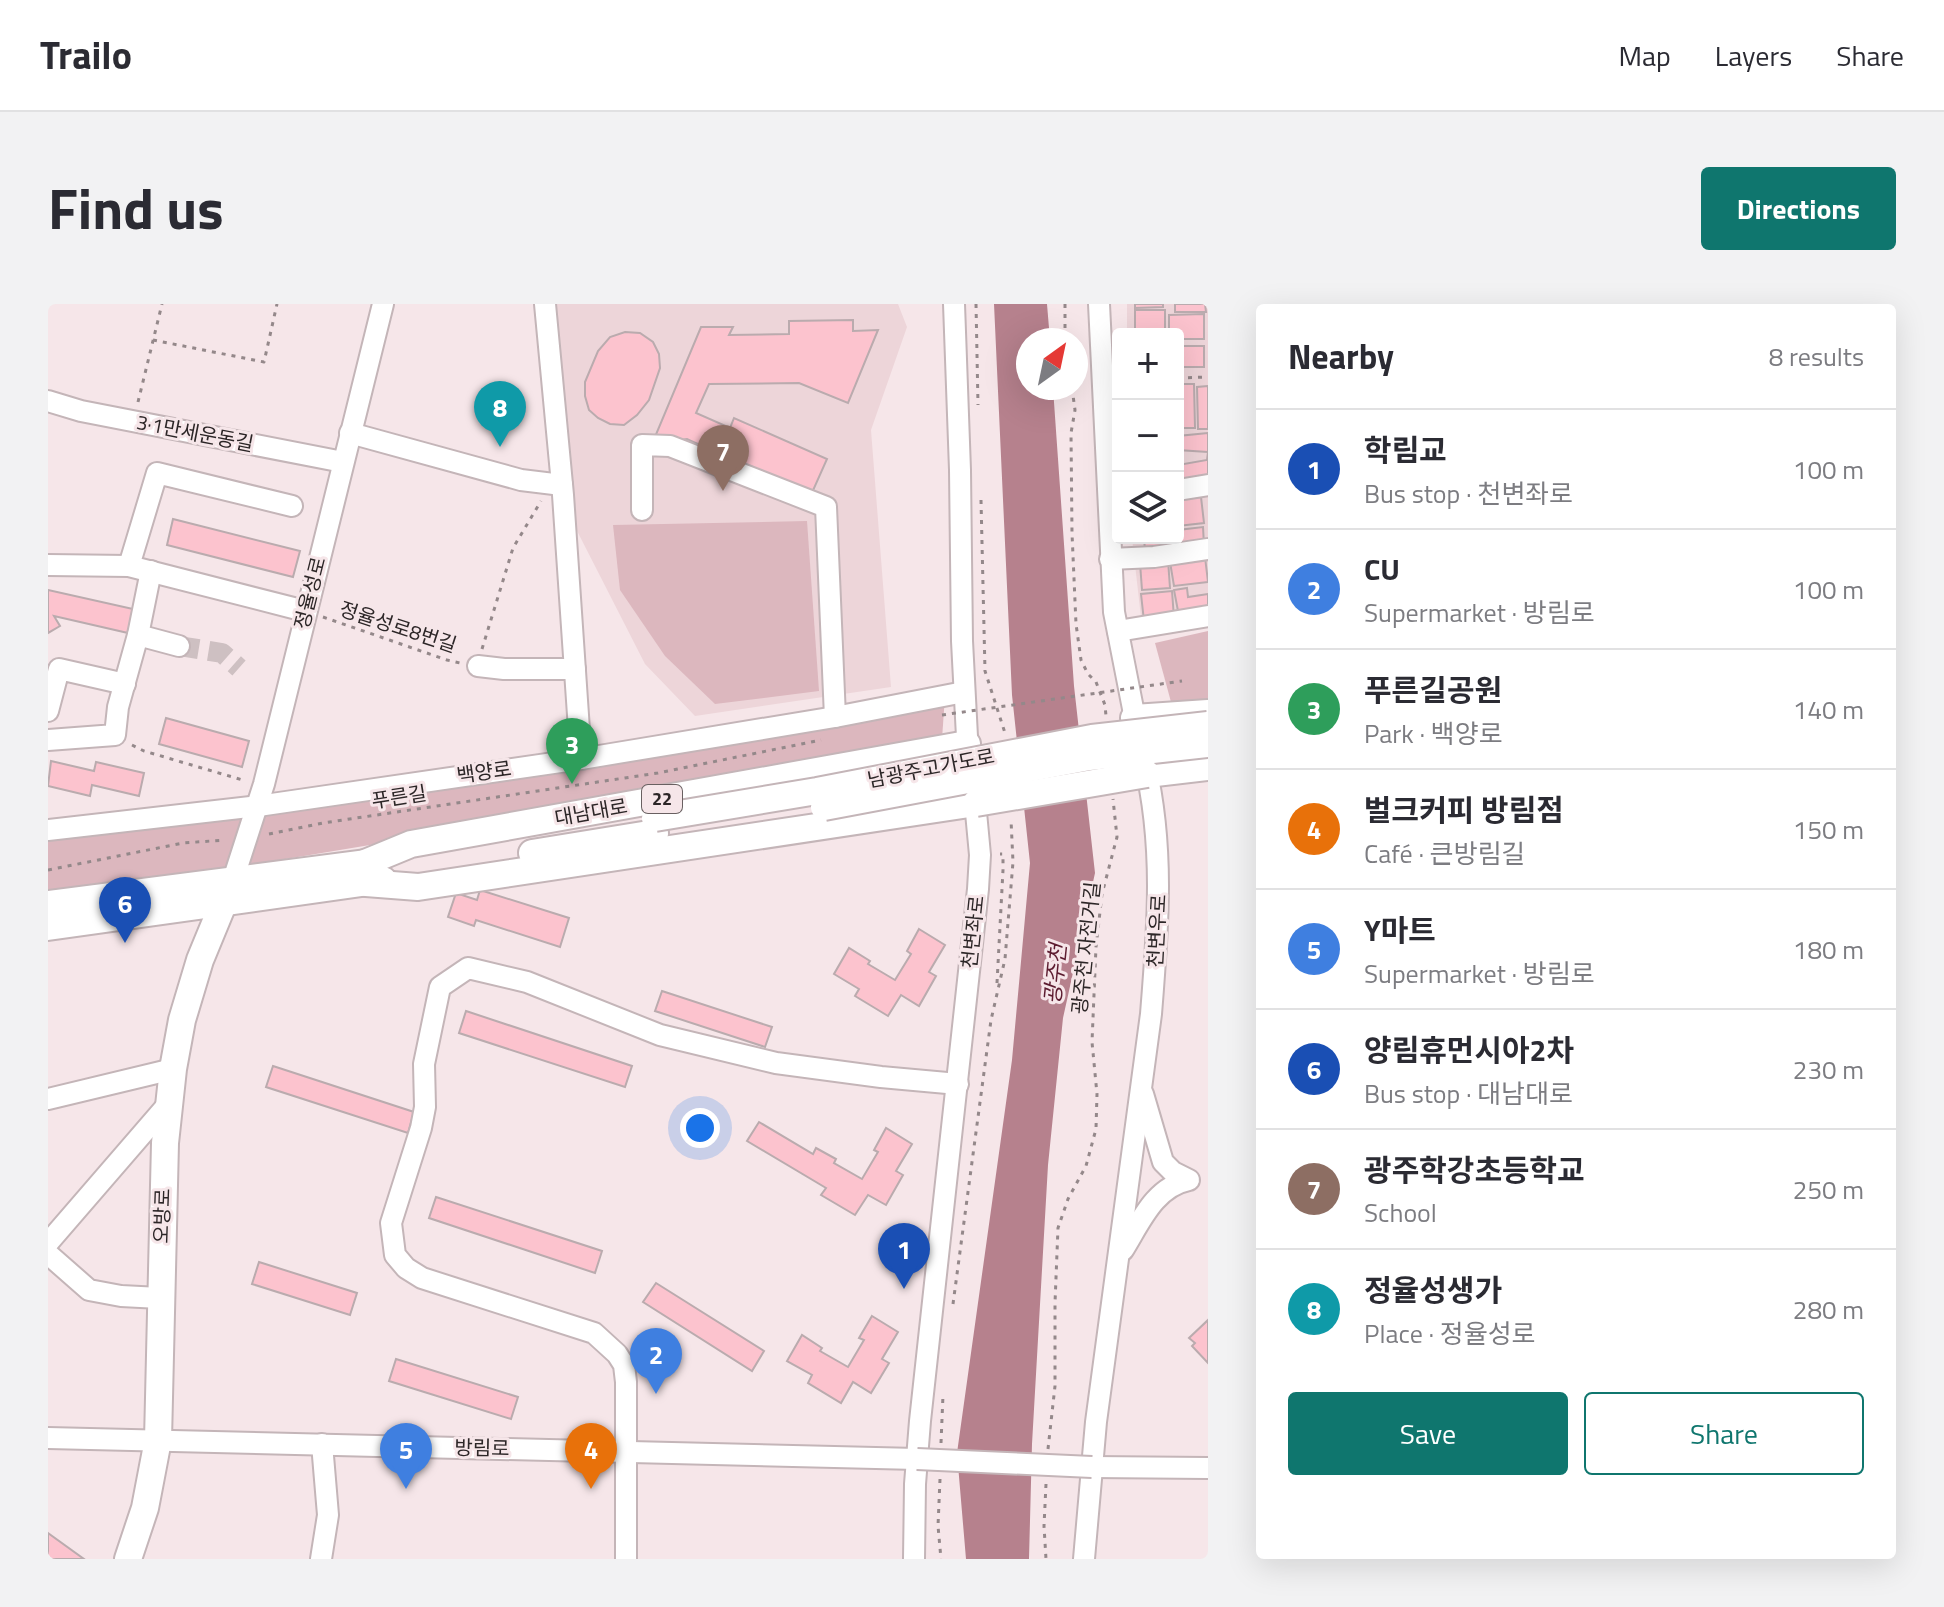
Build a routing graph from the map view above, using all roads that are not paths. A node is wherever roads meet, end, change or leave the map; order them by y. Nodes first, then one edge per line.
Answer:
1 (383, 304) edge
2 (545, 304) edge
3 (954, 304) edge
4 (1099, 304) edge
5 (48, 401) edge
6 (350, 433) junction
7 (343, 462) junction
8 (554, 484) junction
9 (1208, 485) edge
10 (1184, 489) edge
11 (1112, 503) edge
12 (292, 506) dead end
13 (642, 510) dead end
14 (1208, 549) edge
15 (1110, 559) junction
16 (48, 565) edge
17 (129, 566) junction
18 (151, 571) junction
19 (305, 611) junction
20 (1208, 616) edge
21 (1118, 631) junction
22 (138, 635) junction
23 (179, 646) tunnel mouth
24 (478, 666) road end
25 (575, 669) junction
26 (125, 684) junction
27 (964, 692) junction
28 (48, 711) edge
29 (1208, 713) edge
30 (835, 717) junction
31 (1134, 718) junction
32 (1208, 725) edge
33 (48, 740) edge
34 (967, 744) junction
35 (1208, 744) edge
36 (581, 759) junction
37 (1208, 767) edge
38 (1147, 774) junction
39 (976, 803) junction
40 (258, 806) junction
41 (655, 825) junction
42 (48, 830) edge
43 (363, 874) junction
44 (233, 880) junction
45 (48, 904) edge
46 (222, 904) junction
47 (48, 927) edge
48 (173, 1069) junction
49 (958, 1084) junction
50 (1141, 1087) junction
51 (48, 1099) edge
52 (169, 1103) junction
53 (1198, 1181) edge
54 (48, 1243) edge
55 (48, 1254) edge
56 (1118, 1257) junction
57 (160, 1298) junction
58 (48, 1438) edge
59 (158, 1440) junction
60 (322, 1444) junction
61 (625, 1451) junction
62 (917, 1459) junction
63 (1092, 1467) junction
64 (1208, 1468) edge
65 (128, 1559) edge
66 (321, 1559) edge
67 (626, 1559) edge
68 (914, 1559) edge
69 (1084, 1559) edge

1 - 6 street, 정율성로
2 - 8 street
3 - 27 street, 천변좌로
4 - 11 street, 천변우로
5 - 7 street, 3·1만세운동길
6 - 7 street, 정율성로
6 - 8 street
7 - 19 street, 정율성로
8 - 25 street
9 - 10 street
11 - 15 street, 천변우로
12 - 17 street
13 - 30 street
14 - 15 street
15 - 21 street, 천변우로
16 - 17 street
17 - 18 street
18 - 19 street
18 - 22 street
19 - 40 street, 정율성로
20 - 21 street
21 - 31 street, 천변우로
22 - 23 street
22 - 26 street
24 - 25 street
25 - 36 street
26 - 28 street
26 - 33 street
27 - 30 street, 백양로
27 - 34 street, 천변좌로
29 - 31 main road, 22
30 - 36 street, 백양로
31 - 34 main road, 22
31 - 38 street, 천변우로
32 - 41 main road, 남광주고가도로, bridge
34 - 39 street, 천변좌로
34 - 43 main road, 대남대로 / 22
35 - 41 main road, 남광주고가도로, bridge
36 - 40 street, 백양로
37 - 38 main road, 22
38 - 39 main road, 22, bridge
38 - 50 street, 천변우로
39 - 43 main road, 대남대로 / 22
39 - 49 street, 천변좌로
40 - 42 street, 백양로
40 - 44 street, 정율성로
41 - 43 main road, 대남대로
43 - 44 main road, 대남대로 / 22
43 - 46 main road, 대남대로 / 22
44 - 45 main road, 대남대로 / 22
44 - 46 main road, 오방로
46 - 47 main road, 대남대로 / 22
46 - 48 main road, 오방로
48 - 51 street
48 - 52 main road, 오방로
49 - 61 street
49 - 62 street, 천변좌로
50 - 53 street
50 - 56 street, 천변우로
52 - 54 street
52 - 57 main road, 오방로
53 - 56 street
55 - 57 street
56 - 63 street, 천변우로
57 - 59 main road, 오방로
58 - 59 street, 방림로
59 - 60 street, 방림로
59 - 65 main road, 오방로
60 - 61 street, 방림로
60 - 66 street
61 - 62 street, 방림로
61 - 67 street
62 - 63 street, 방림로, bridge
62 - 68 street, 천변좌로
63 - 64 street, 방림로
63 - 69 street, 천변우로

